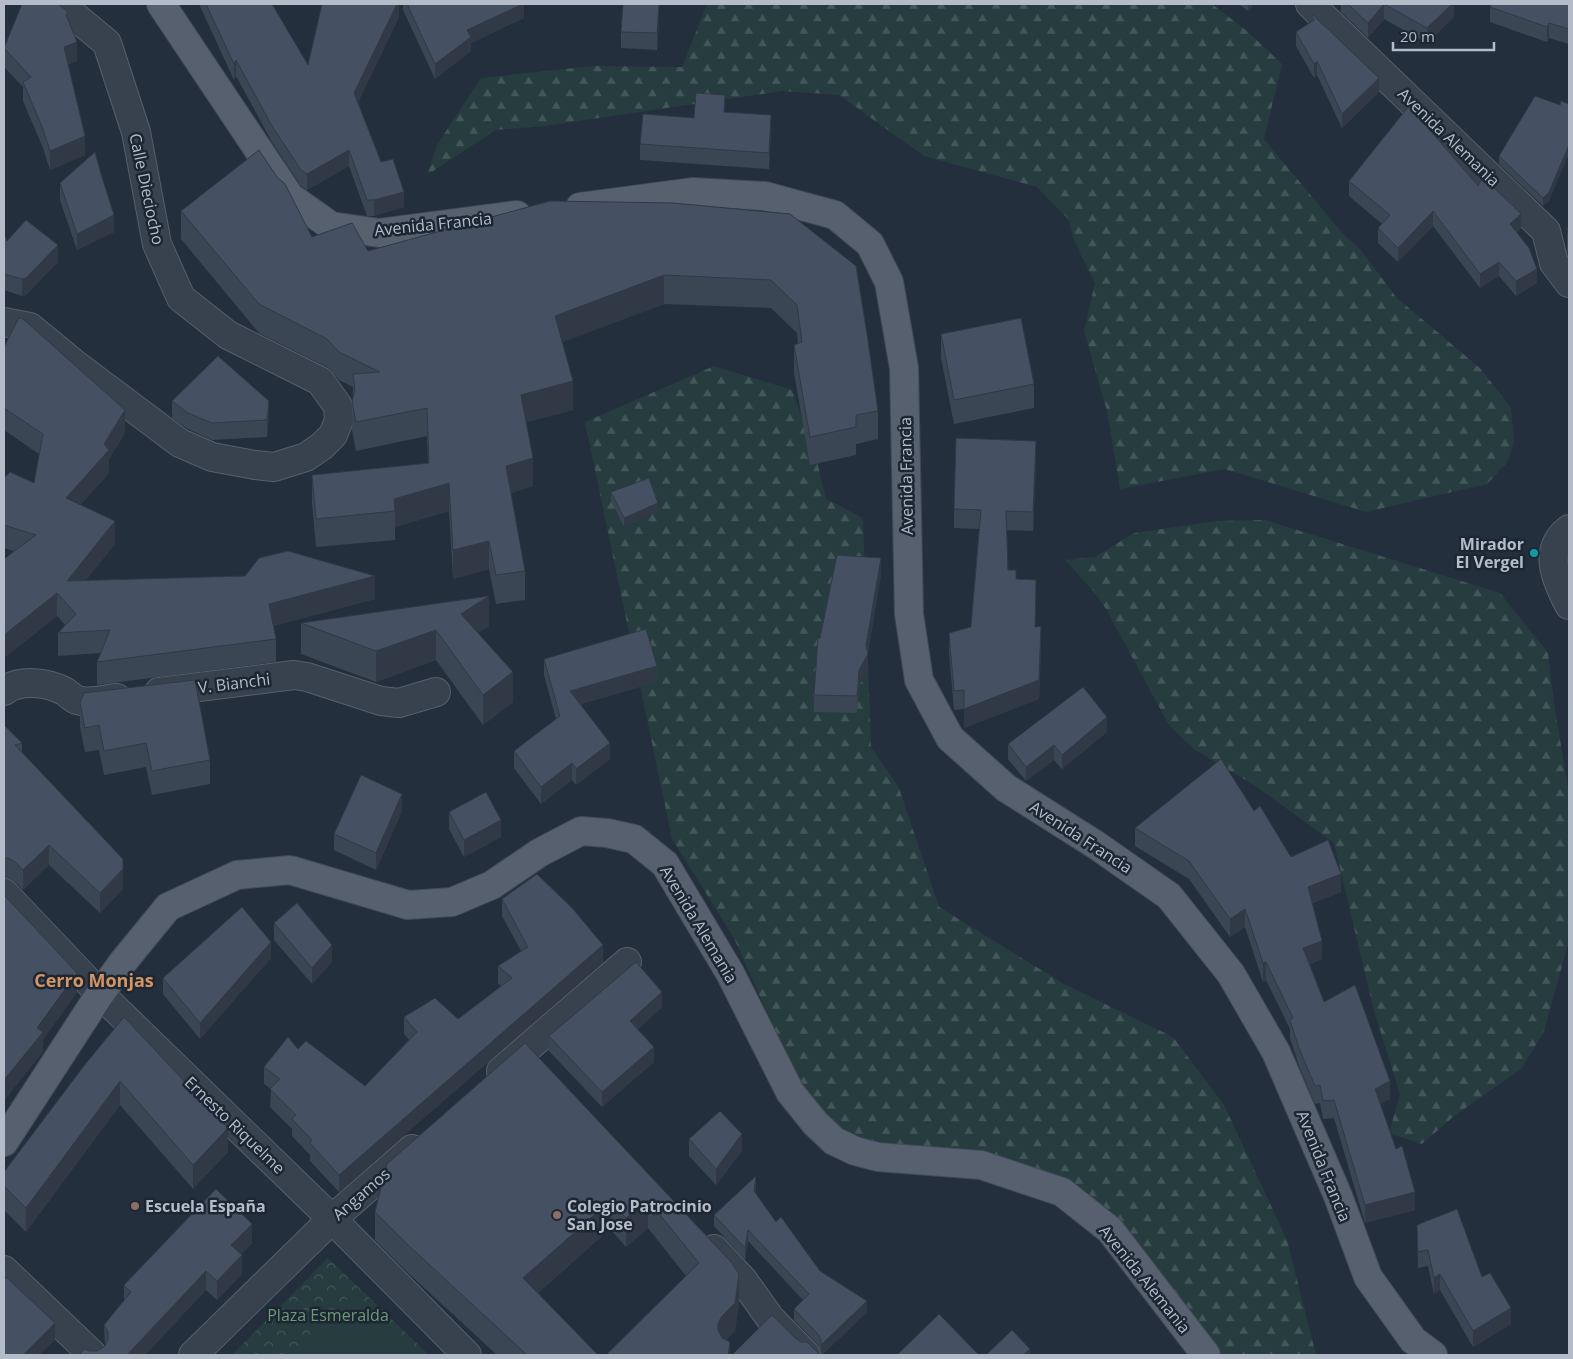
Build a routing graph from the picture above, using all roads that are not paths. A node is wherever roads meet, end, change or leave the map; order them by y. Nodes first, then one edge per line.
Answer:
1 (60, 4) edge
2 (161, 4) edge
3 (1310, 4) edge
4 (1558, 234) edge
5 (1569, 283) edge
6 (4, 322) edge
7 (1569, 529) edge
8 (1569, 605) edge
9 (4, 691) edge
10 (436, 692) dead end
11 (4, 893) edge
12 (627, 962) dead end
13 (100, 994) junction
14 (526, 1049) junction
15 (546, 1070) edge
16 (481, 1088) edge
17 (429, 1134) edge
18 (4, 1142) edge
19 (332, 1219) junction
20 (696, 1229) edge
21 (4, 1270) edge
22 (93, 1355) edge
23 (193, 1355) edge
24 (467, 1355) edge
25 (806, 1355) edge
26 (1206, 1355) edge
27 (1433, 1355) edge

1 - 6 street, Calle Dieciocho
2 - 27 main road, Avenida Francia
3 - 4 street, Avenida Alemania
4 - 5 street, Avenida Alemania
7 - 8 street
9 - 10 street, V. Bianchi
11 - 13 street, Ernesto Riquelme
12 - 14 street
13 - 18 main road, Avenida Alemania
13 - 19 street, Ernesto Riquelme
13 - 26 main road, Avenida Alemania
14 - 15 street
14 - 16 street
17 - 19 street, Angamos
19 - 23 street, Angamos
19 - 24 street, Ernesto Riquelme
20 - 25 street
21 - 22 street

